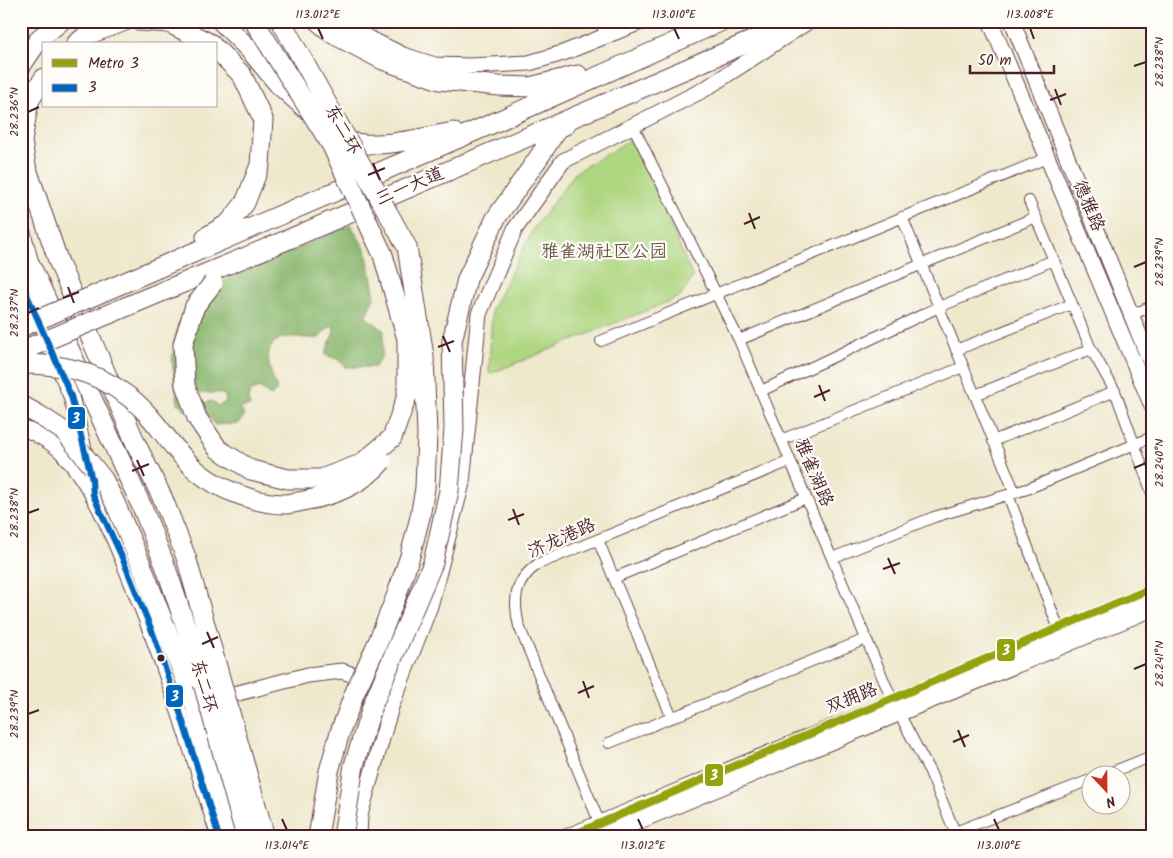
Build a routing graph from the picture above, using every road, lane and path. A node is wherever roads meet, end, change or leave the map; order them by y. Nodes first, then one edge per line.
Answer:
1 (61, 21) edge
2 (125, 21) edge
3 (140, 21) edge
4 (221, 21) edge
5 (254, 21) edge
6 (281, 21) edge
7 (318, 21) edge
8 (340, 21) edge
9 (600, 21) edge
10 (643, 21) edge
11 (722, 21) edge
12 (798, 21) edge
13 (809, 21) edge
14 (990, 21) edge
15 (1012, 21) edge
16 (606, 36) junction
17 (78, 42) edge
18 (207, 42) edge
19 (218, 51) edge
20 (639, 58) junction
21 (21, 66) edge
22 (671, 75) junction
23 (42, 81) edge
24 (488, 125) junction
25 (633, 126) junction
26 (1047, 158) junction
27 (1029, 201) dead end
28 (902, 217) junction
29 (1036, 218) junction
30 (21, 232) edge
31 (294, 237) junction
32 (1054, 260) junction
33 (921, 264) junction
34 (158, 268) junction
35 (21, 280) edge
36 (716, 294) junction
37 (1072, 304) junction
38 (1152, 306) edge
39 (939, 308) junction
40 (1131, 315) junction
41 (21, 327) edge
42 (739, 340) junction
43 (601, 341) dead end
44 (1091, 349) junction
45 (956, 350) junction
46 (21, 351) edge
47 (424, 356) junction
48 (21, 364) edge
49 (1152, 366) edge
50 (963, 367) junction
51 (760, 391) junction
52 (1115, 391) junction
53 (975, 395) junction
54 (21, 405) edge
55 (1152, 406) edge
56 (21, 428) edge
57 (1152, 437) edge
58 (781, 440) junction
59 (993, 441) junction
60 (1133, 445) junction
61 (790, 461) junction
62 (1152, 493) edge
63 (1011, 494) junction
64 (93, 495) junction
65 (806, 498) junction
66 (598, 540) junction
67 (832, 558) junction
68 (614, 578) junction
69 (1151, 597) edge
70 (1060, 632) junction
71 (866, 639) junction
72 (398, 690) junction
73 (187, 707) junction
74 (896, 708) junction
75 (672, 718) junction
76 (609, 743) dead end
77 (1152, 756) edge
78 (1127, 766) edge
79 (1080, 784) edge
80 (603, 833) edge
81 (956, 834) edge
82 (219, 837) edge
83 (233, 837) edge
84 (246, 837) edge
85 (265, 837) edge
86 (318, 837) edge
87 (342, 837) edge
88 (360, 837) edge
89 (566, 837) edge

1 - 21 highway
2 - 17 highway
3 - 18 highway
4 - 24 highway
5 - 31 highway, bridge
6 - 47 highway, 东二环, bridge
7 - 20 highway
8 - 16 street
9 - 16 street
10 - 16 street
11 - 20 highway, 三一大道
12 - 22 highway, 三一大道
13 - 25 street
14 - 26 street, 德雅路
15 - 40 street, 德雅路
19 - 34 highway
20 - 24 highway, 三一大道
22 - 31 highway, 三一大道
22 - 87 highway, bridge
23 - 85 highway, bridge
24 - 34 highway, 三一大道
25 - 36 street, 雅雀湖路
25 - 72 street
26 - 28 street
26 - 55 street, 德雅路
27 - 29 street
28 - 33 street
28 - 36 street
29 - 32 street
29 - 33 street
30 - 84 highway, 东二环, bridge
31 - 46 highway, 三一大道, bridge
32 - 37 street
32 - 39 street
33 - 39 street
33 - 42 street
34 - 41 highway, 三一大道, bridge
35 - 64 street
36 - 42 street, 雅雀湖路
36 - 43 street
37 - 44 street
37 - 45 street
38 - 40 street
39 - 45 street
39 - 51 street
40 - 49 street, 德雅路
42 - 51 street, 雅雀湖路
44 - 52 street
44 - 53 street
45 - 50 street
47 - 48 highway, bridge
47 - 86 highway, bridge
50 - 53 street
50 - 58 street
51 - 58 street, 雅雀湖路
52 - 59 street
52 - 60 street
53 - 59 street
54 - 73 highway, bridge
56 - 64 street
57 - 60 street
58 - 61 street, 雅雀湖路
59 - 63 street
60 - 62 street
60 - 63 street
61 - 65 street, 雅雀湖路
61 - 66 street, 济龙港路
63 - 67 street
63 - 70 street
64 - 73 street
65 - 67 street, 雅雀湖路
65 - 68 street
66 - 68 street
66 - 80 street, 济龙港路
67 - 71 street, 雅雀湖路
68 - 75 street
69 - 70 street, 双拥路
69 - 74 street, 双拥路
70 - 74 street, 双拥路
71 - 74 street, 雅雀湖路
71 - 75 street
72 - 73 street
72 - 88 street
73 - 82 street
73 - 83 highway
74 - 80 street, 双拥路
74 - 81 street, 雅雀湖路
75 - 76 street
77 - 78 street
79 - 81 street
80 - 89 street, 双拥路

